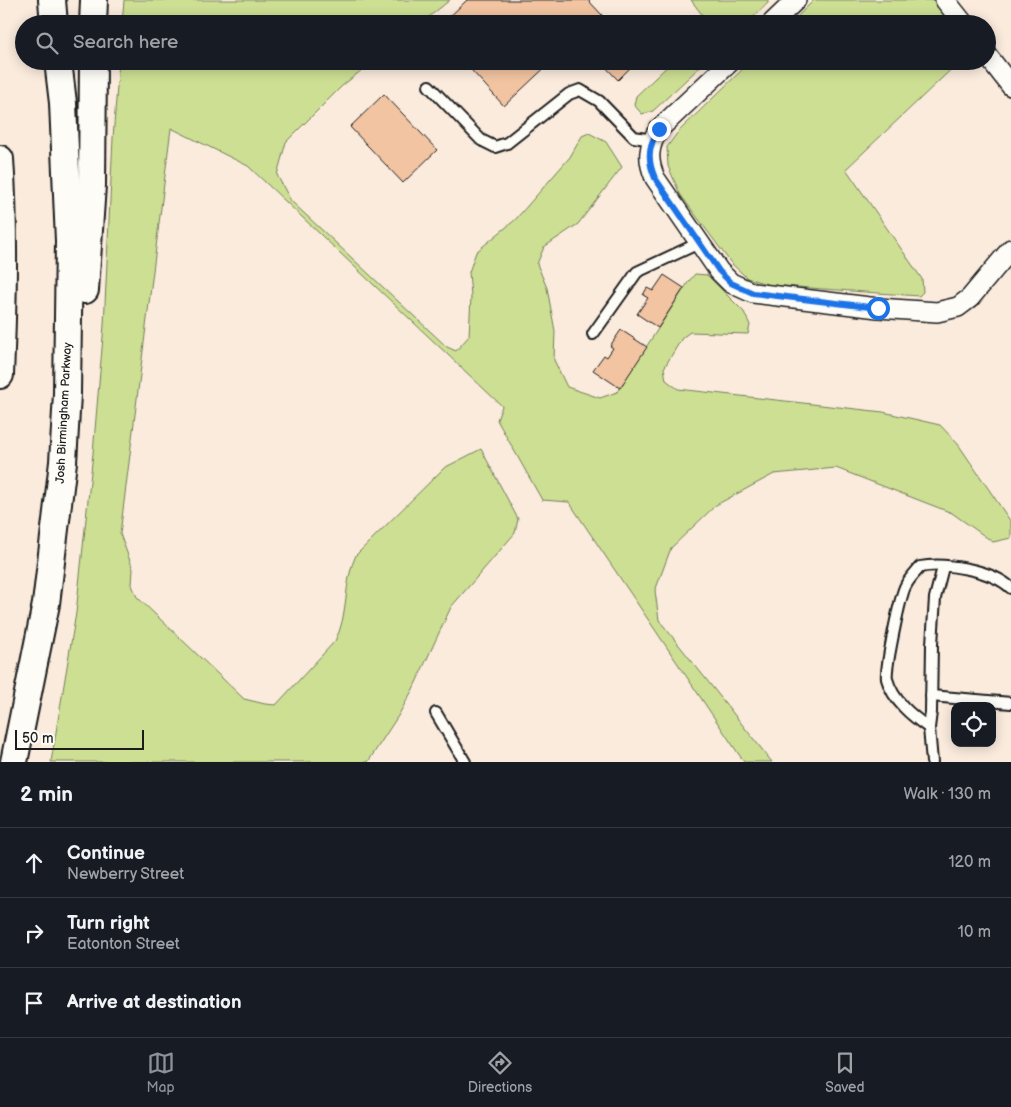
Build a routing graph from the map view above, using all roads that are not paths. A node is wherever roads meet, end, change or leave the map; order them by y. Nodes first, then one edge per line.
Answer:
1 (52, 0) edge
2 (94, 0) edge
3 (796, 0) edge
4 (946, 0) edge
5 (53, 15) edge
6 (93, 15) edge
7 (780, 15) edge
8 (957, 15) edge
9 (996, 67) edge
10 (59, 70) edge
11 (93, 70) edge
12 (721, 70) edge
13 (429, 86) dead end
14 (1011, 86) edge
15 (650, 147) junction
16 (0, 158) edge
17 (699, 243) junction
18 (1011, 248) edge
19 (593, 334) dead end
20 (0, 375) edge
21 (63, 462) junction
22 (943, 567) junction
23 (1011, 588) edge
24 (931, 696) junction
25 (1011, 703) edge
26 (436, 713) dead end
27 (929, 728) junction
28 (14, 762) edge
29 (465, 762) edge
30 (932, 762) edge

1 - 5 main road
2 - 6 main road
3 - 7 street
4 - 8 street
9 - 14 street
10 - 21 main road, Josh Birmingham Parkway
11 - 21 main road
12 - 15 street
13 - 15 lane
15 - 17 street
16 - 20 main road
17 - 18 street
17 - 19 lane
21 - 28 main road, Josh Birmingham Parkway
22 - 23 lane
22 - 24 lane
22 - 27 lane
24 - 25 lane
24 - 27 lane
26 - 29 lane
27 - 30 lane

